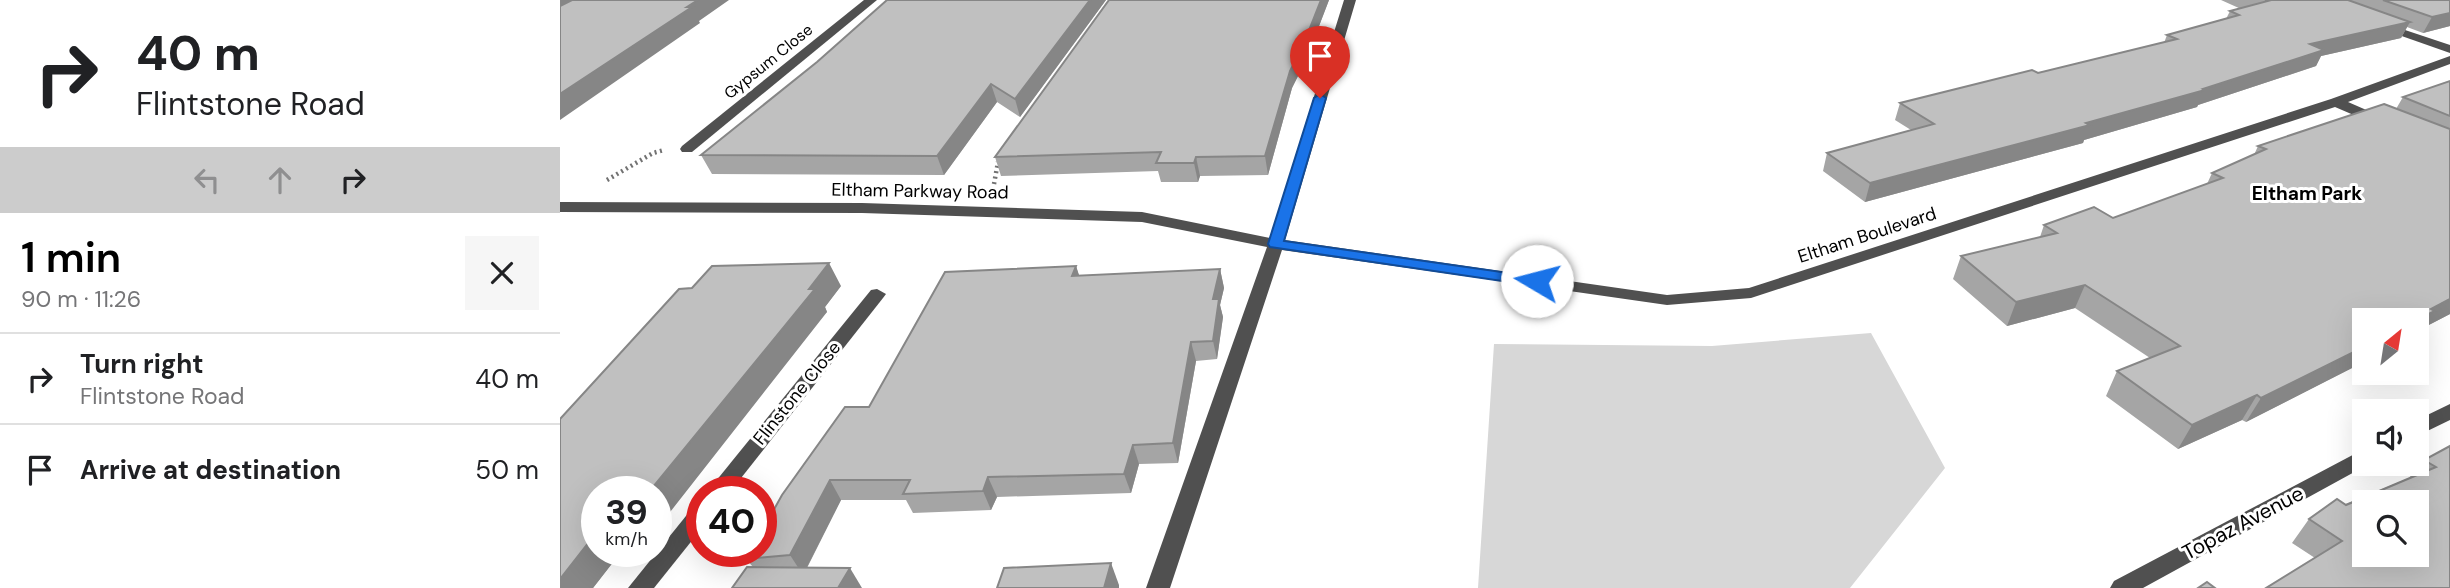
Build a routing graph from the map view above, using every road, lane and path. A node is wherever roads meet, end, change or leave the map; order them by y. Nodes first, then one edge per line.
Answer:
1 (871, 0) edge
2 (1350, 0) edge
3 (2362, 18) edge
4 (2450, 49) edge
5 (2450, 60) edge
6 (2336, 102) junction
7 (2399, 129) edge
8 (687, 149) joint
9 (565, 207) edge
10 (1276, 244) junction
11 (877, 295) dead end
12 (2450, 411) edge
13 (2429, 422) edge
14 (2352, 463) edge
15 (731, 476) edge
16 (686, 532) edge
17 (640, 588) edge
18 (1158, 588) edge
19 (2122, 588) edge

1 - 8 street, Gypsum Close
2 - 10 street
3 - 4 street
5 - 6 street, Eltham Boulevard
6 - 7 street
6 - 10 street, Eltham Boulevard
8 - 9 path
9 - 10 street, Eltham Parkway Road
10 - 18 street
11 - 15 street, Flinstone Close
12 - 13 street
14 - 19 street, Topaz Avenue
16 - 17 street

